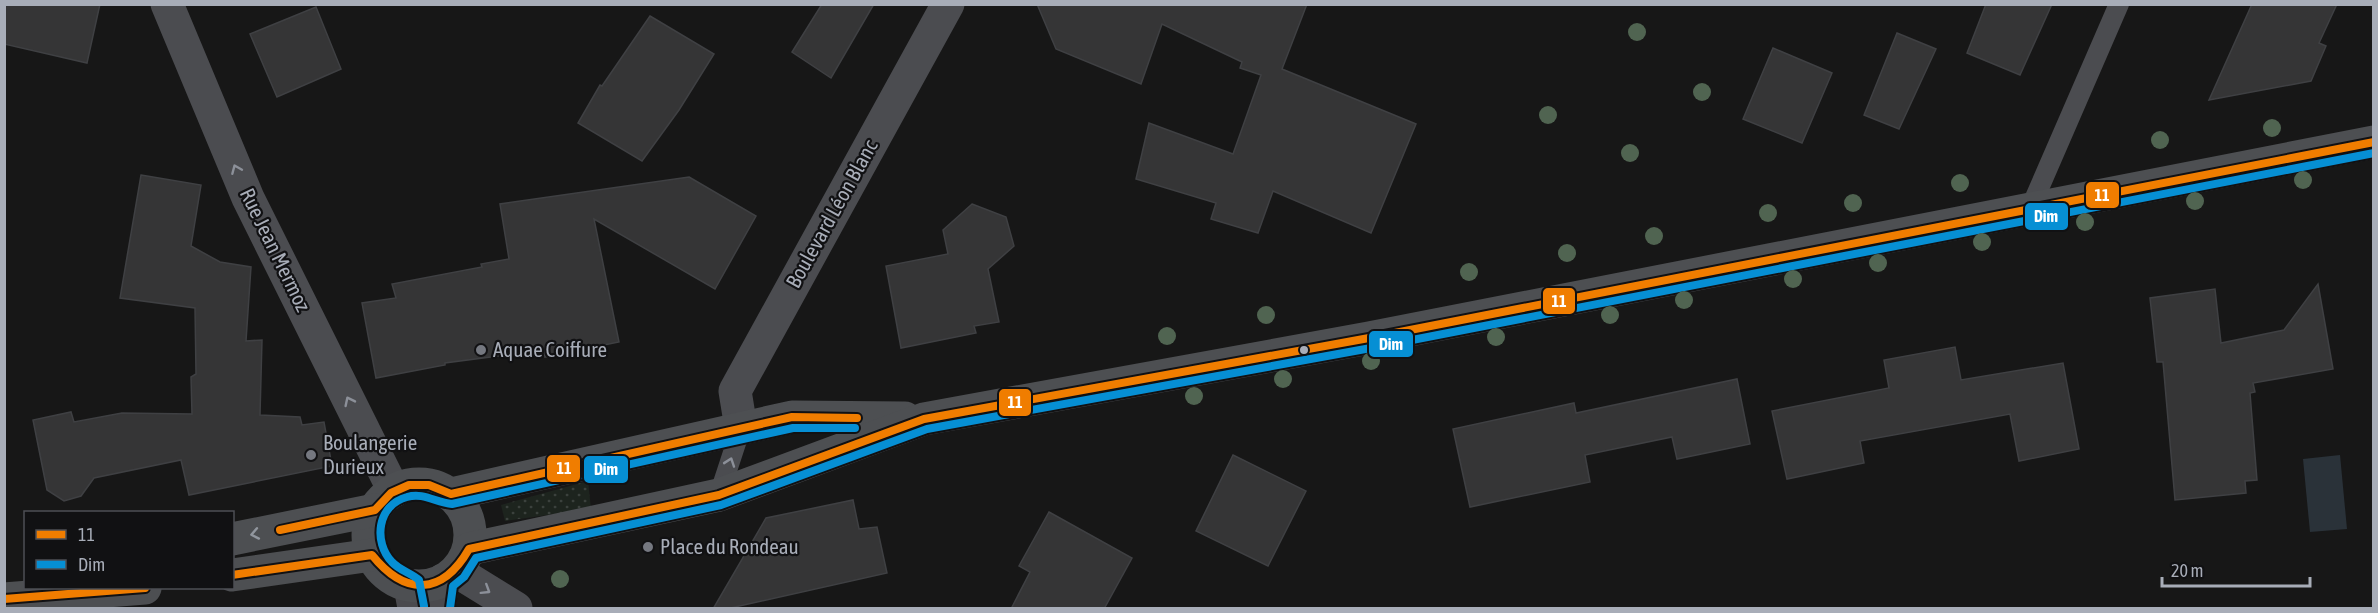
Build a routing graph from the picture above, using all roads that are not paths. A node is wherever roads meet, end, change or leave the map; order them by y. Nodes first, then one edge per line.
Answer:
1 (166, 4) edge
2 (948, 4) edge
3 (2119, 4) edge
4 (2373, 142) edge
5 (2030, 209) junction
6 (924, 419) junction
7 (741, 428) junction
8 (451, 494) junction
9 (719, 495) junction
10 (384, 501) junction
11 (234, 538) edge
12 (372, 555) junction
13 (234, 575) edge
14 (452, 577) edge
15 (24, 587) edge
16 (132, 589) edge
17 (4, 592) edge
18 (412, 597) edge
19 (4, 599) edge
20 (516, 609) edge

10 -> 1 street, Rue Jean Mermoz
2 - 7 street, Boulevard Léon Blanc
3 - 5 lane
4 - 5 main road
5 - 6 main road
6 - 7 main road
6 - 9 main road
7 - 8 main road
9 -> 7 lane
8 - 10 main road
8 - 14 main road
9 - 14 main road
10 -> 11 main road
10 - 12 main road
12 - 13 main road
12 - 18 main road
14 - 18 main road
14 -> 20 street
15 - 17 main road
16 - 19 main road

